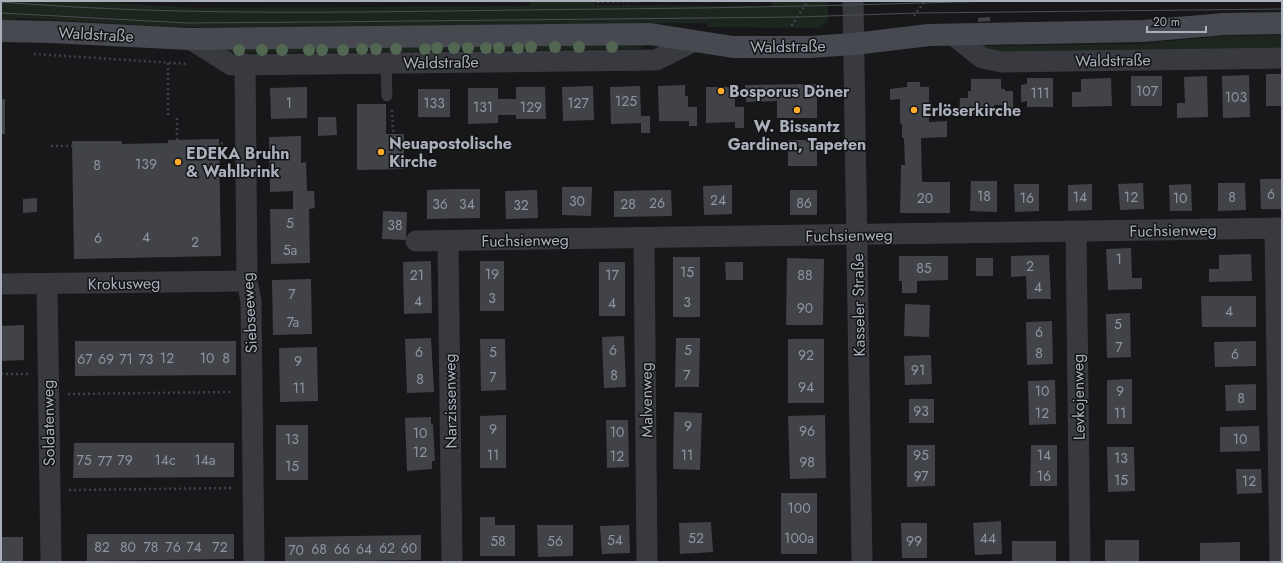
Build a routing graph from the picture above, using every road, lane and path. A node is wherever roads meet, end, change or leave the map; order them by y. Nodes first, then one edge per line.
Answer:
1 (641, 1) edge
2 (853, 1) edge
3 (597, 2) edge
4 (1282, 23) edge
5 (1, 31) edge
6 (953, 35) junction
7 (190, 39) junction
8 (694, 41) junction
9 (854, 44) junction
10 (51, 56) dead end
11 (1282, 58) edge
12 (168, 63) junction
13 (386, 63) junction
14 (192, 64) dead end
15 (245, 64) junction
16 (387, 96) joint
17 (168, 115) dead end
18 (177, 115) dead end
19 (395, 134) dead end
20 (245, 142) junction
21 (177, 145) junction
22 (51, 146) dead end
23 (1279, 228) edge
24 (1076, 231) junction
25 (857, 235) junction
26 (644, 238) junction
27 (416, 241) dead end
28 (448, 241) junction
29 (38, 280) junction
30 (247, 281) junction
31 (1, 284) edge
32 (1, 374) edge
33 (48, 374) junction
34 (251, 392) junction
35 (48, 395) junction
36 (252, 488) junction
37 (49, 491) junction
38 (50, 562) edge
39 (254, 562) edge
40 (452, 562) edge
41 (647, 562) edge
42 (862, 562) edge
43 (1080, 562) edge
44 (1280, 562) edge

1 - 3 path
2 - 9 street, Kasseler Straße
4 - 6 main road, Waldstraße
5 - 7 main road, Waldstraße
6 - 9 main road, Waldstraße
6 - 11 street, Waldstraße
7 - 8 main road, Waldstraße
7 - 15 street, Waldstraße
8 - 9 main road, Waldstraße
8 - 13 street, Waldstraße
9 - 25 street, Kasseler Straße
10 - 12 path
12 - 14 path
12 - 17 path
13 - 15 street, Waldstraße
13 - 16 lane
15 - 20 street, Siebseeweg
16 - 19 path
18 - 21 path
20 - 21 path
20 - 30 street, Siebseeweg
21 - 22 path
23 - 24 street, Fuchsienweg
23 - 44 street
24 - 25 street, Fuchsienweg
24 - 43 street, Levkojenweg
25 - 26 street, Fuchsienweg
25 - 42 street, Kasseler Straße
26 - 28 street, Fuchsienweg
26 - 41 street, Malvenweg
27 - 28 street, Fuchsienweg
28 - 40 street, Narzissenweg
29 - 30 street, Krokusweg
29 - 31 street, Krokusweg
29 - 33 street, Soldatenweg
30 - 34 street, Siebseeweg
32 - 33 path
33 - 35 street, Soldatenweg
34 - 35 path
34 - 36 street, Siebseeweg
35 - 37 street, Soldatenweg
36 - 37 path
36 - 39 street, Siebseeweg
37 - 38 street, Soldatenweg

